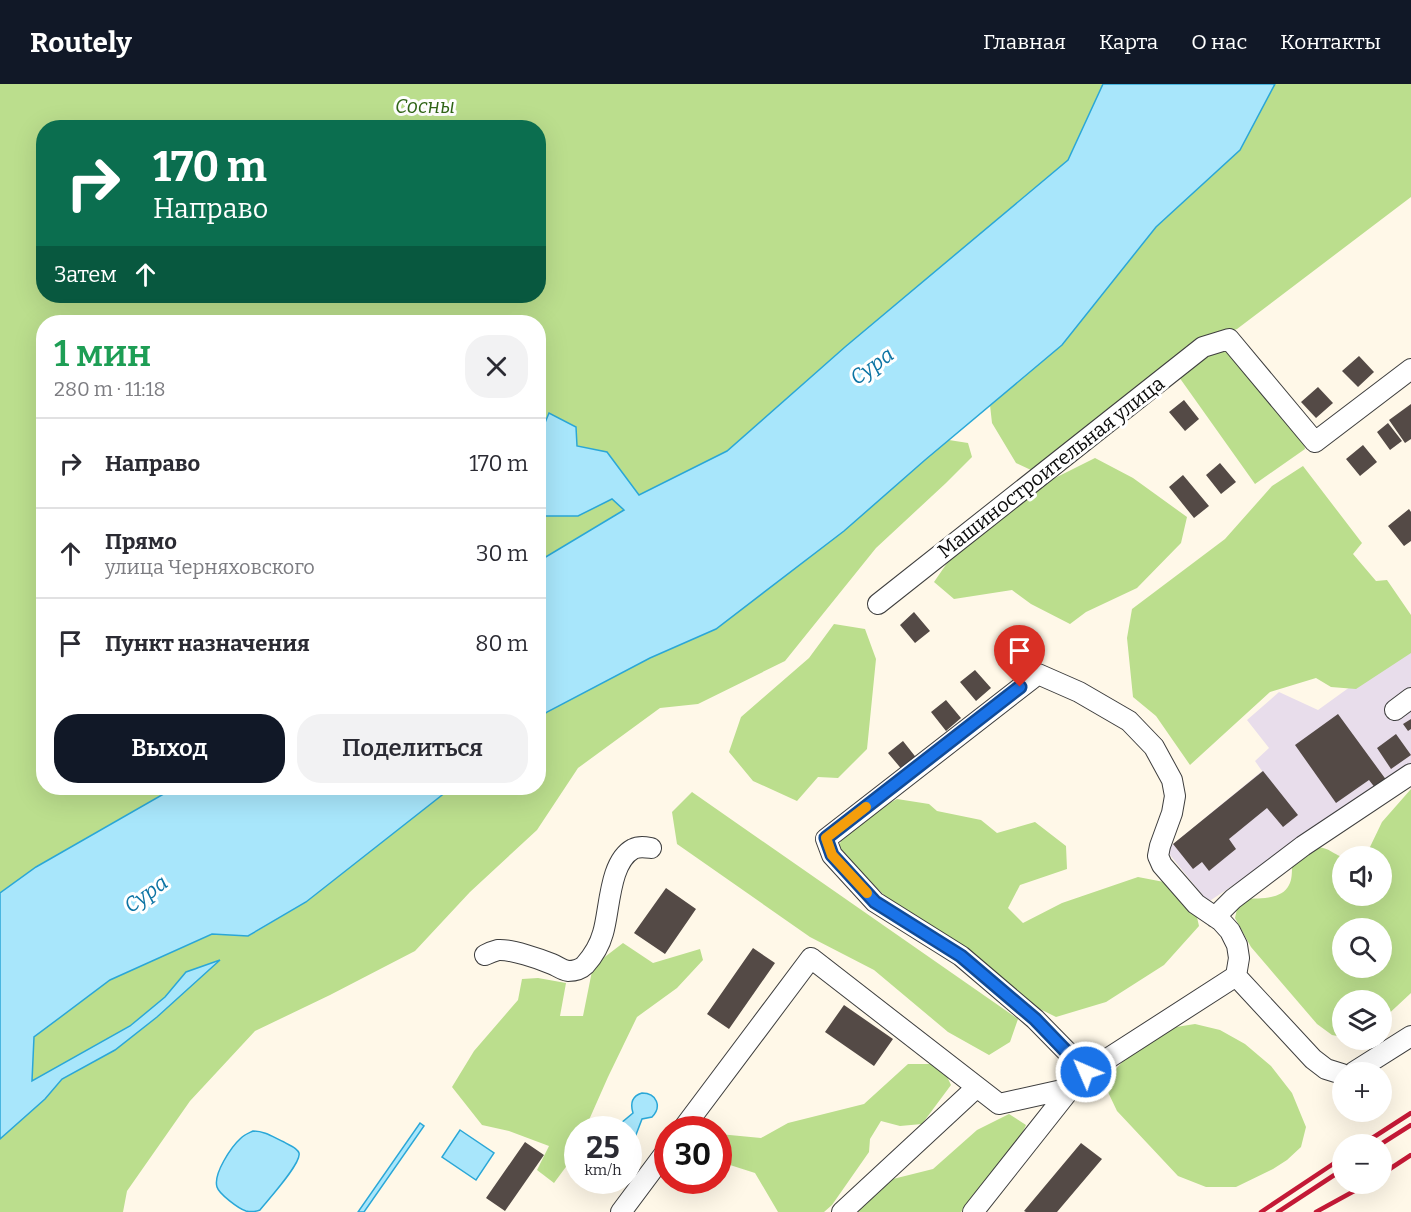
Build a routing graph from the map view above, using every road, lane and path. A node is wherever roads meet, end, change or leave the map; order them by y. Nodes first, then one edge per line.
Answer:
1 (1411, 369) edge
2 (878, 604) dead end
3 (1411, 698) edge
4 (1395, 710) dead end
5 (1411, 774) edge
6 (651, 848) dead end
7 (1215, 917) junction
8 (485, 955) dead end
9 (1236, 976) junction
10 (1411, 1036) edge
11 (1370, 1062) edge
12 (1332, 1071) edge
13 (1086, 1072) junction
14 (977, 1087) junction
15 (1071, 1088) junction
16 (692, 1116) edge
17 (654, 1168) edge
18 (621, 1212) edge
19 (842, 1212) edge
20 (973, 1212) edge

1 - 2 street, Машиностроительная улица
3 - 4 street
5 - 7 street
6 - 8 street
7 - 9 street
7 - 13 street
9 - 12 street
9 - 13 street
10 - 11 street
13 - 15 street
14 - 15 street
14 - 16 street
14 - 19 street
15 - 20 street
17 - 18 street

